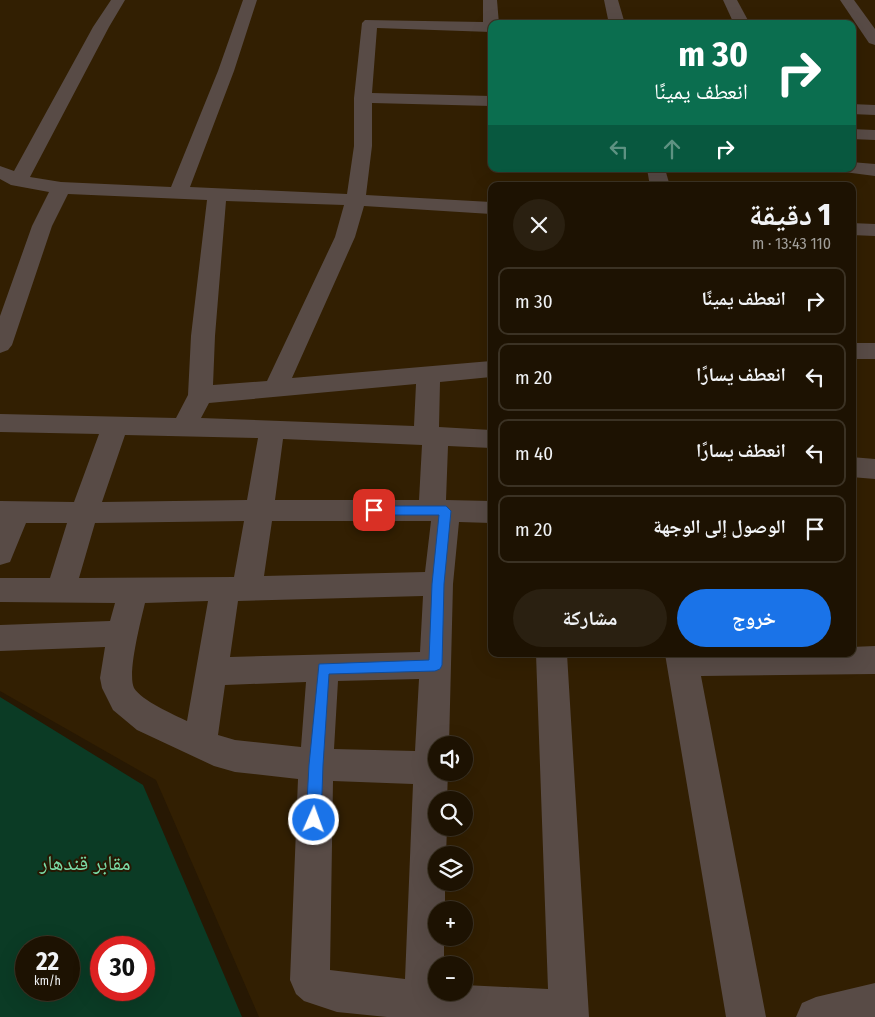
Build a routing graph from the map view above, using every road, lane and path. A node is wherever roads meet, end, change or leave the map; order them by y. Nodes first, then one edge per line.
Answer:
1 (118, 0) edge
2 (250, 0) edge
3 (490, 0) edge
4 (611, 0) edge
5 (730, 0) edge
6 (847, 0) edge
7 (491, 20) edge
8 (616, 20) edge
9 (740, 20) edge
10 (488, 27) edge
11 (856, 33) edge
12 (873, 35) edge
13 (363, 98) junction
14 (488, 101) edge
15 (856, 109) edge
16 (875, 110) edge
17 (856, 134) edge
18 (875, 135) edge
19 (856, 168) edge
20 (875, 170) edge
21 (0, 172) edge
22 (18, 181) junction
23 (61, 188) junction
24 (179, 192) junction
25 (217, 194) junction
26 (356, 200) junction
27 (488, 208) edge
28 (856, 229) edge
29 (875, 230) edge
30 (10, 292) edge
31 (0, 345) edge
32 (856, 351) edge
33 (875, 352) edge
34 (488, 370) edge
35 (428, 375) junction
36 (276, 388) junction
37 (200, 395) junction
38 (0, 423) edge
39 (114, 426) junction
40 (184, 427) junction
41 (272, 430) junction
42 (431, 436) junction
43 (488, 439) edge
44 (856, 467) edge
45 (875, 469) edge
46 (439, 510) junction
47 (258, 511) junction
48 (8, 512) edge
49 (488, 512) edge
50 (84, 513) junction
51 (0, 554) edge
52 (438, 584) junction
53 (236, 588) junction
54 (0, 590) edge
55 (61, 591) junction
56 (133, 591) junction
57 (122, 634) junction
58 (0, 638) edge
59 (552, 657) edge
60 (682, 658) edge
61 (875, 660) edge
62 (435, 665) junction
63 (323, 668) junction
64 (212, 671) junction
65 (433, 736) edge
66 (200, 743) junction
67 (316, 765) junction
68 (428, 768) edge
69 (431, 781) edge
70 (875, 1002) edge
71 (426, 1009) edge
72 (569, 1013) edge
73 (746, 1017) edge
74 (816, 1017) edge

1 - 22 street
2 - 24 street
3 - 7 street
4 - 8 street
5 - 9 street
6 - 12 street
10 - 13 street
11 - 12 street
13 - 14 street
13 - 26 street
15 - 16 street
17 - 18 street
19 - 20 street
21 - 22 street
22 - 23 street
23 - 24 street
23 - 30 street
24 - 25 street
25 - 26 street
25 - 37 street
26 - 27 street
26 - 36 street
28 - 29 street
30 - 31 street
32 - 33 street
34 - 35 street
35 - 36 street
35 - 42 street
36 - 37 street
37 - 40 street
38 - 39 street
39 - 40 street
39 - 50 street
40 - 41 street
41 - 42 street
41 - 47 street
42 - 43 street
42 - 46 street
44 - 45 street
46 - 47 street
46 - 49 street
46 - 52 street
47 - 50 street
47 - 53 street
48 - 50 street
48 - 51 street
50 - 55 street
52 - 53 street
52 - 62 street
53 - 56 street
53 - 64 street
54 - 55 street
55 - 56 street
56 - 57 street
57 - 58 street
57 - 66 street
59 - 72 street
60 - 61 street
60 - 73 street
62 - 63 street
62 - 65 street
63 - 64 street
63 - 67 street
64 - 66 street
66 - 67 street
67 - 68 street
67 - 71 street
69 - 71 street
70 - 74 street
71 - 72 street

